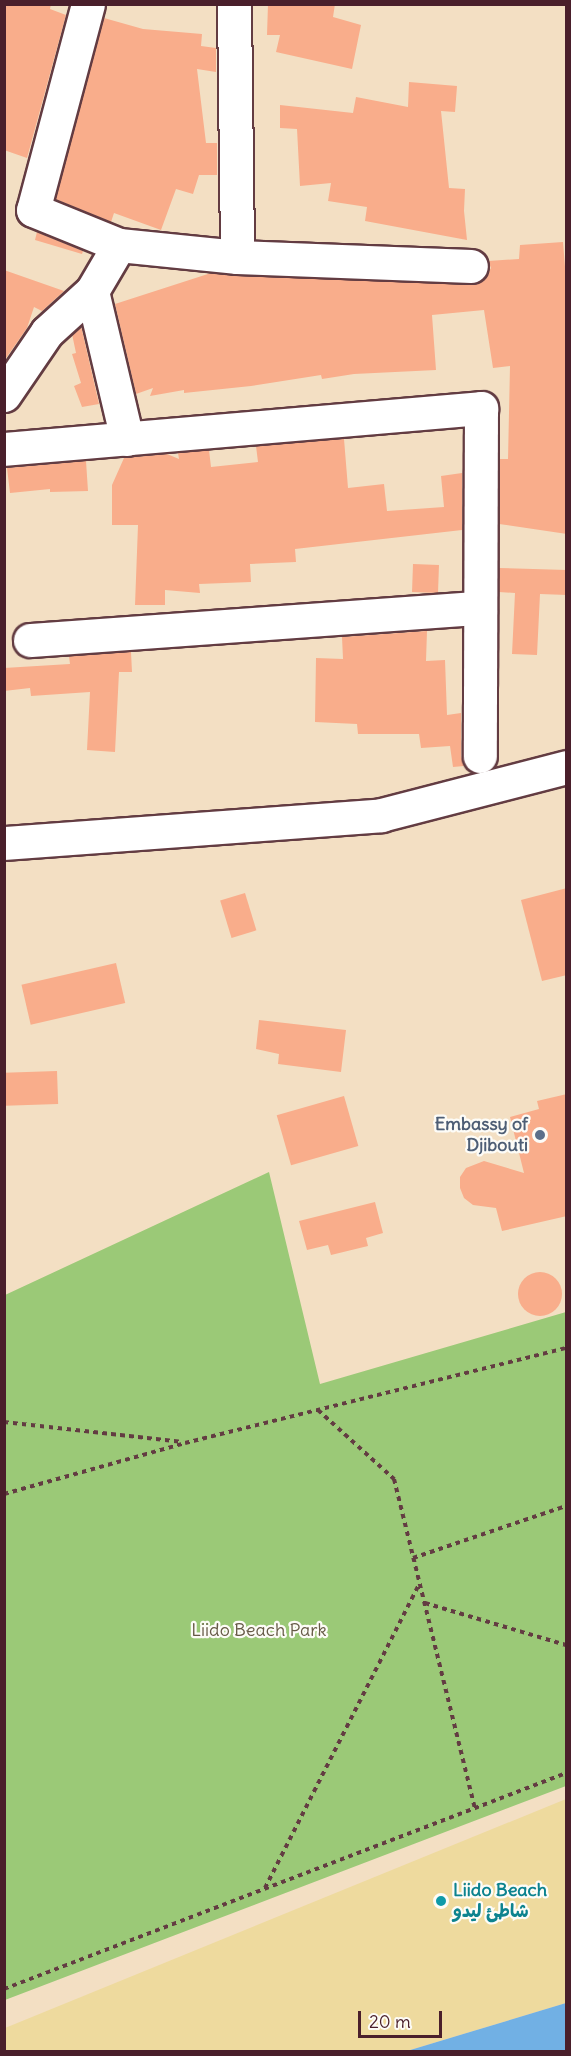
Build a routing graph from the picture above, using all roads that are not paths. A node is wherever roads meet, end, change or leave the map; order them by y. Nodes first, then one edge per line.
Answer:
1 (88, 4) edge
2 (234, 4) edge
3 (19, 211) edge
4 (119, 245) junction
5 (237, 257) junction
6 (471, 266) dead end
7 (92, 291) junction
8 (4, 395) edge
9 (127, 439) junction
10 (4, 449) edge
11 (480, 608) junction
12 (30, 640) dead end
13 (480, 756) dead end
14 (567, 767) edge
15 (4, 843) edge

1 - 3 street
2 - 5 street
3 - 4 street
4 - 5 street
4 - 7 street
5 - 6 street
7 - 8 street
7 - 9 street
9 - 10 street
9 - 11 street
11 - 12 street
11 - 13 street
14 - 15 street

